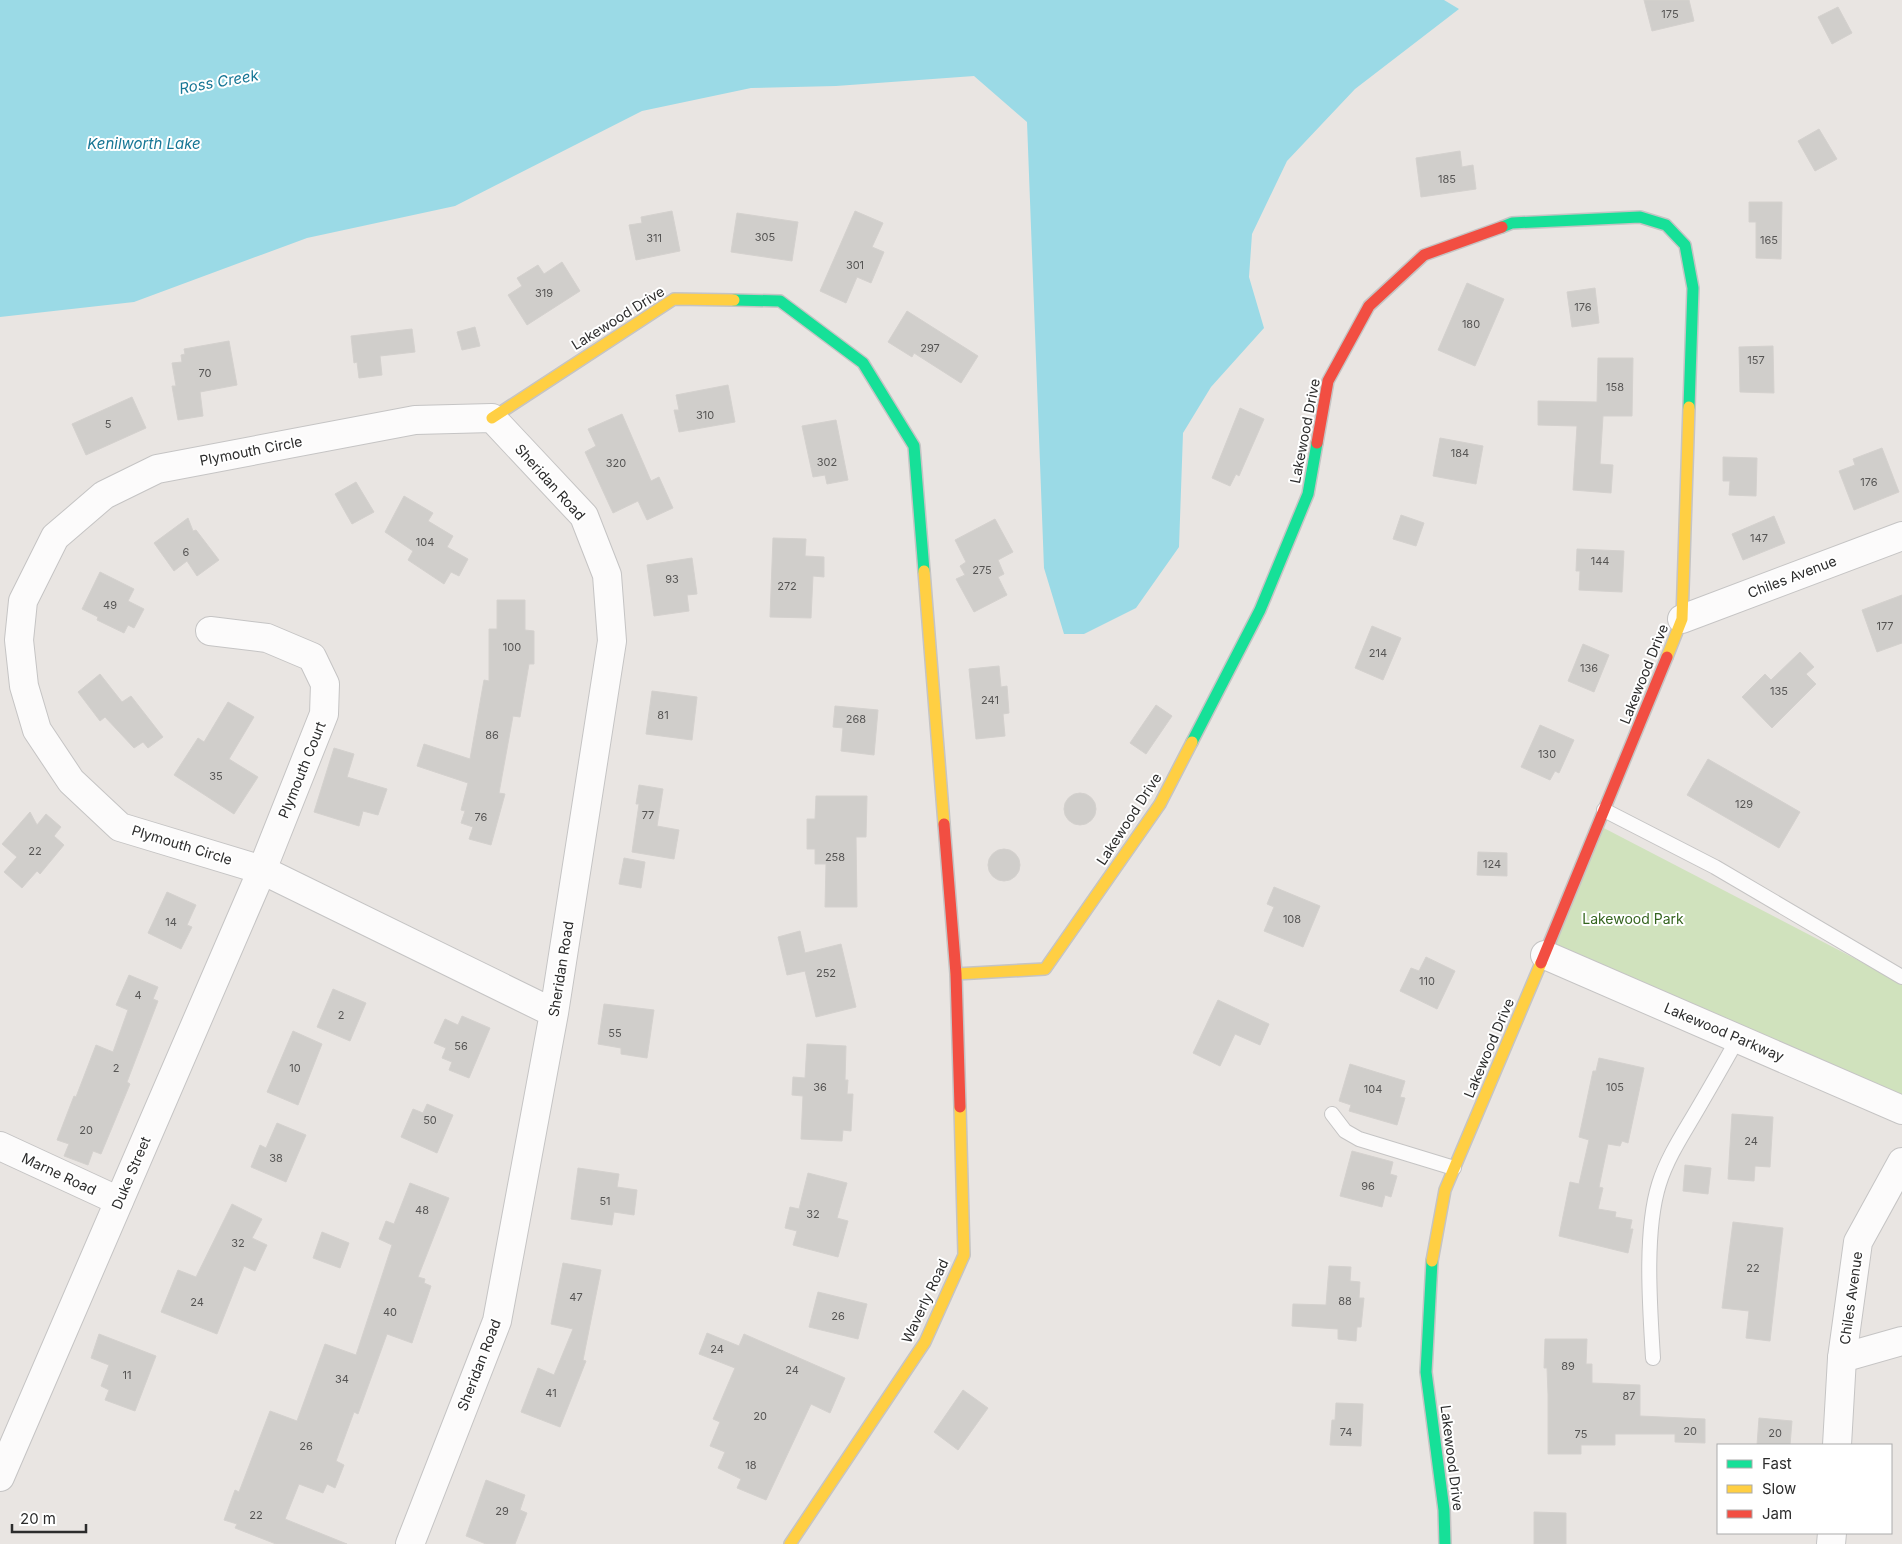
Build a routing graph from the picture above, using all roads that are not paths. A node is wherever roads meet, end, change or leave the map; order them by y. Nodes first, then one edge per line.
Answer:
1 (492, 418) junction
2 (1902, 536) edge
3 (1682, 619) junction
4 (210, 631) dead end
5 (1604, 810) junction
6 (262, 870) junction
7 (1545, 955) junction
8 (956, 974) junction
9 (1902, 977) edge
10 (554, 1013) junction
11 (1738, 1038) junction
12 (1902, 1110) edge
13 (1332, 1114) dead end
14 (0, 1146) edge
15 (1902, 1162) edge
16 (1454, 1168) junction
17 (119, 1201) junction
18 (1902, 1341) edge
19 (1653, 1358) dead end
20 (1842, 1358) junction
21 (1837, 1444) edge
22 (0, 1477) edge
23 (410, 1544) edge
24 (790, 1544) edge
25 (1445, 1544) edge

1 - 6 street, Plymouth Circle
1 - 8 street, Lakewood Drive
1 - 10 street, Sheridan Road
2 - 3 street, Chiles Avenue
3 - 5 street, Lakewood Drive
3 - 8 street, Lakewood Drive
4 - 6 street, Plymouth Court
5 - 7 street, Lakewood Drive
5 - 9 lane
6 - 10 street, Plymouth Circle
6 - 17 street, Duke Street
7 - 11 street, Lakewood Parkway
7 - 16 street, Lakewood Drive
8 - 24 street, Waverly Road
10 - 23 street, Sheridan Road
11 - 12 street, Lakewood Parkway
11 - 19 lane
13 - 16 lane
14 - 17 street, Marne Road
15 - 20 street, Chiles Avenue
16 - 25 street, Lakewood Drive
17 - 22 street, Duke Street
18 - 20 street
20 - 21 street, Chiles Avenue

